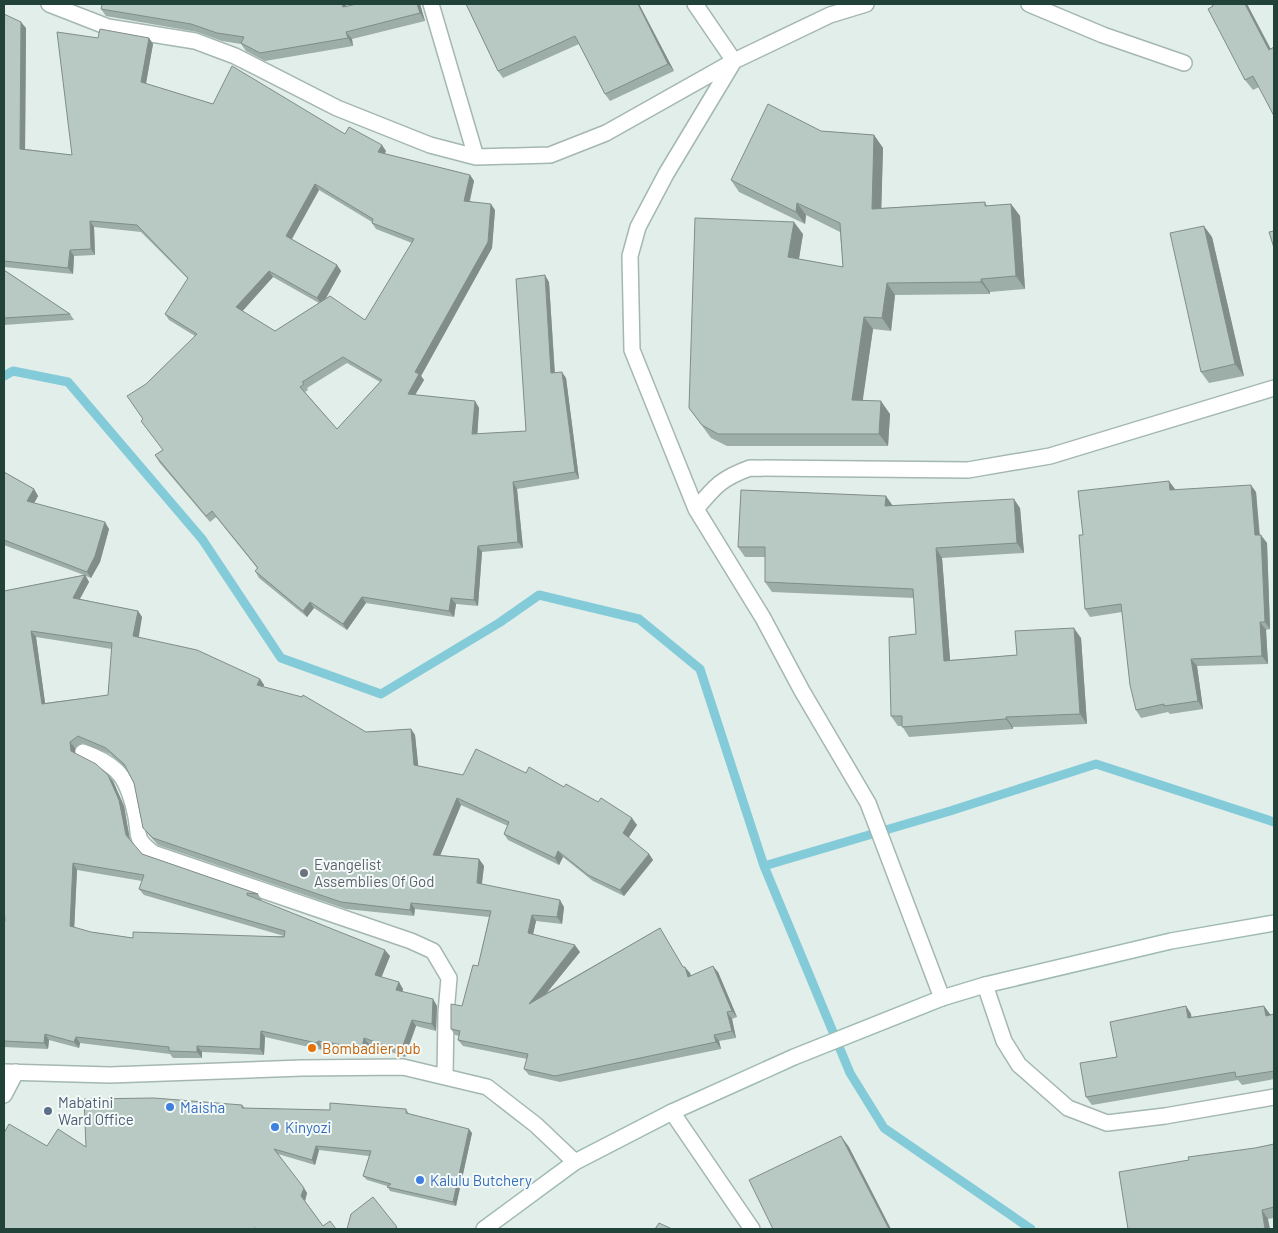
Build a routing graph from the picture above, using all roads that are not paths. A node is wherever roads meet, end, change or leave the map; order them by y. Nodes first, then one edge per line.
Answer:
1 (49, 4) edge
2 (431, 4) edge
3 (695, 4) edge
4 (866, 4) edge
5 (1029, 4) edge
6 (734, 61) junction
7 (1184, 63) dead end
8 (476, 157) junction
9 (1274, 388) edge
10 (696, 509) junction
11 (83, 752) edge
12 (1274, 923) edge
13 (985, 985) junction
14 (942, 998) junction
15 (10, 1072) edge
16 (445, 1076) junction
17 (4, 1095) edge
18 (1274, 1097) edge
19 (672, 1112) junction
20 (575, 1162) junction
21 (484, 1229) edge
22 (752, 1229) edge

1 - 8 street
2 - 8 street
3 - 6 street
4 - 6 street
5 - 7 street
6 - 8 street
6 - 10 street
9 - 10 street
10 - 14 street
11 - 16 street
12 - 13 street
13 - 14 street
13 - 18 street
14 - 19 street
15 - 16 street
15 - 17 street
16 - 20 street
19 - 20 street
19 - 22 street
20 - 21 street

